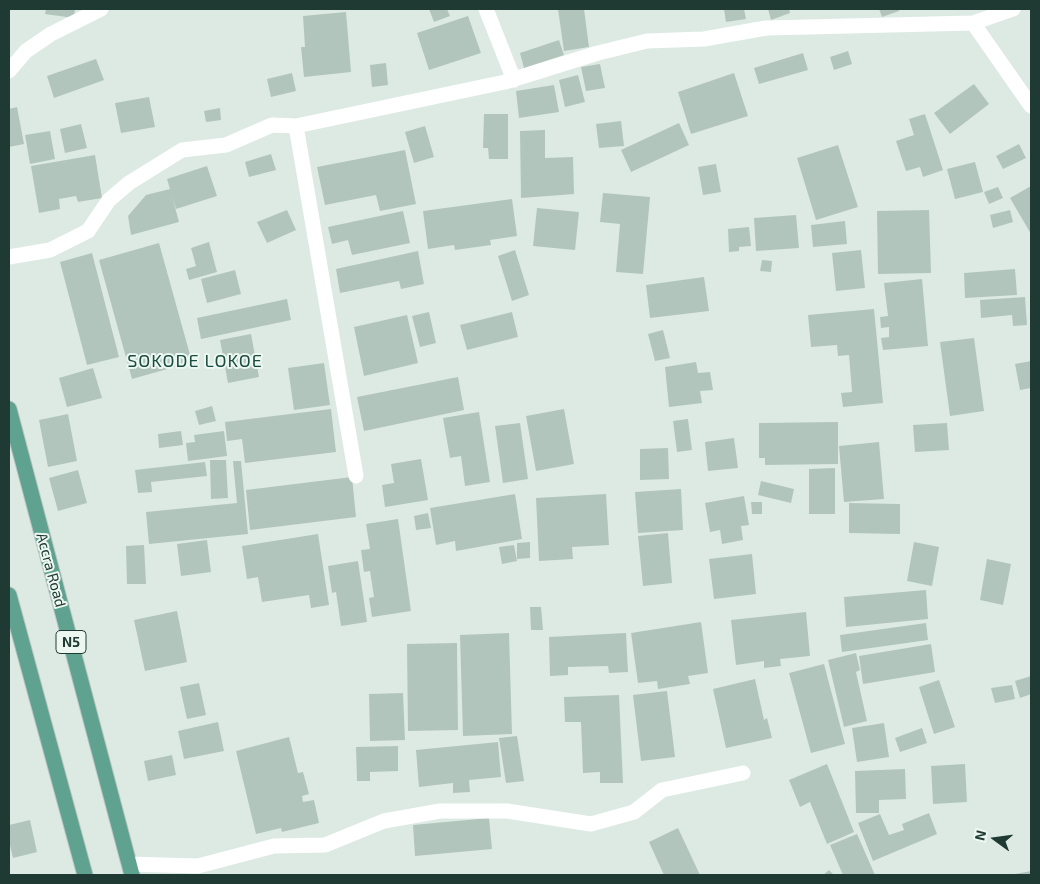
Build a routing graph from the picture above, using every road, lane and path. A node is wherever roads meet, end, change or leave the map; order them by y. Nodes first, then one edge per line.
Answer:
1 (101, 9) edge
2 (486, 9) edge
3 (1013, 9) edge
4 (973, 23) junction
5 (9, 71) edge
6 (514, 80) junction
7 (1031, 106) edge
8 (296, 126) junction
9 (9, 257) edge
10 (9, 409) edge
11 (356, 476) dead end
12 (9, 595) edge
13 (743, 773) dead end
14 (131, 870) edge
15 (85, 875) edge

1 - 5 street
2 - 6 street
3 - 4 street
4 - 6 street
4 - 7 street
6 - 8 street
8 - 9 street
8 - 11 street
10 - 14 main road, Accra Road / N5
12 - 15 main road
13 - 14 street

